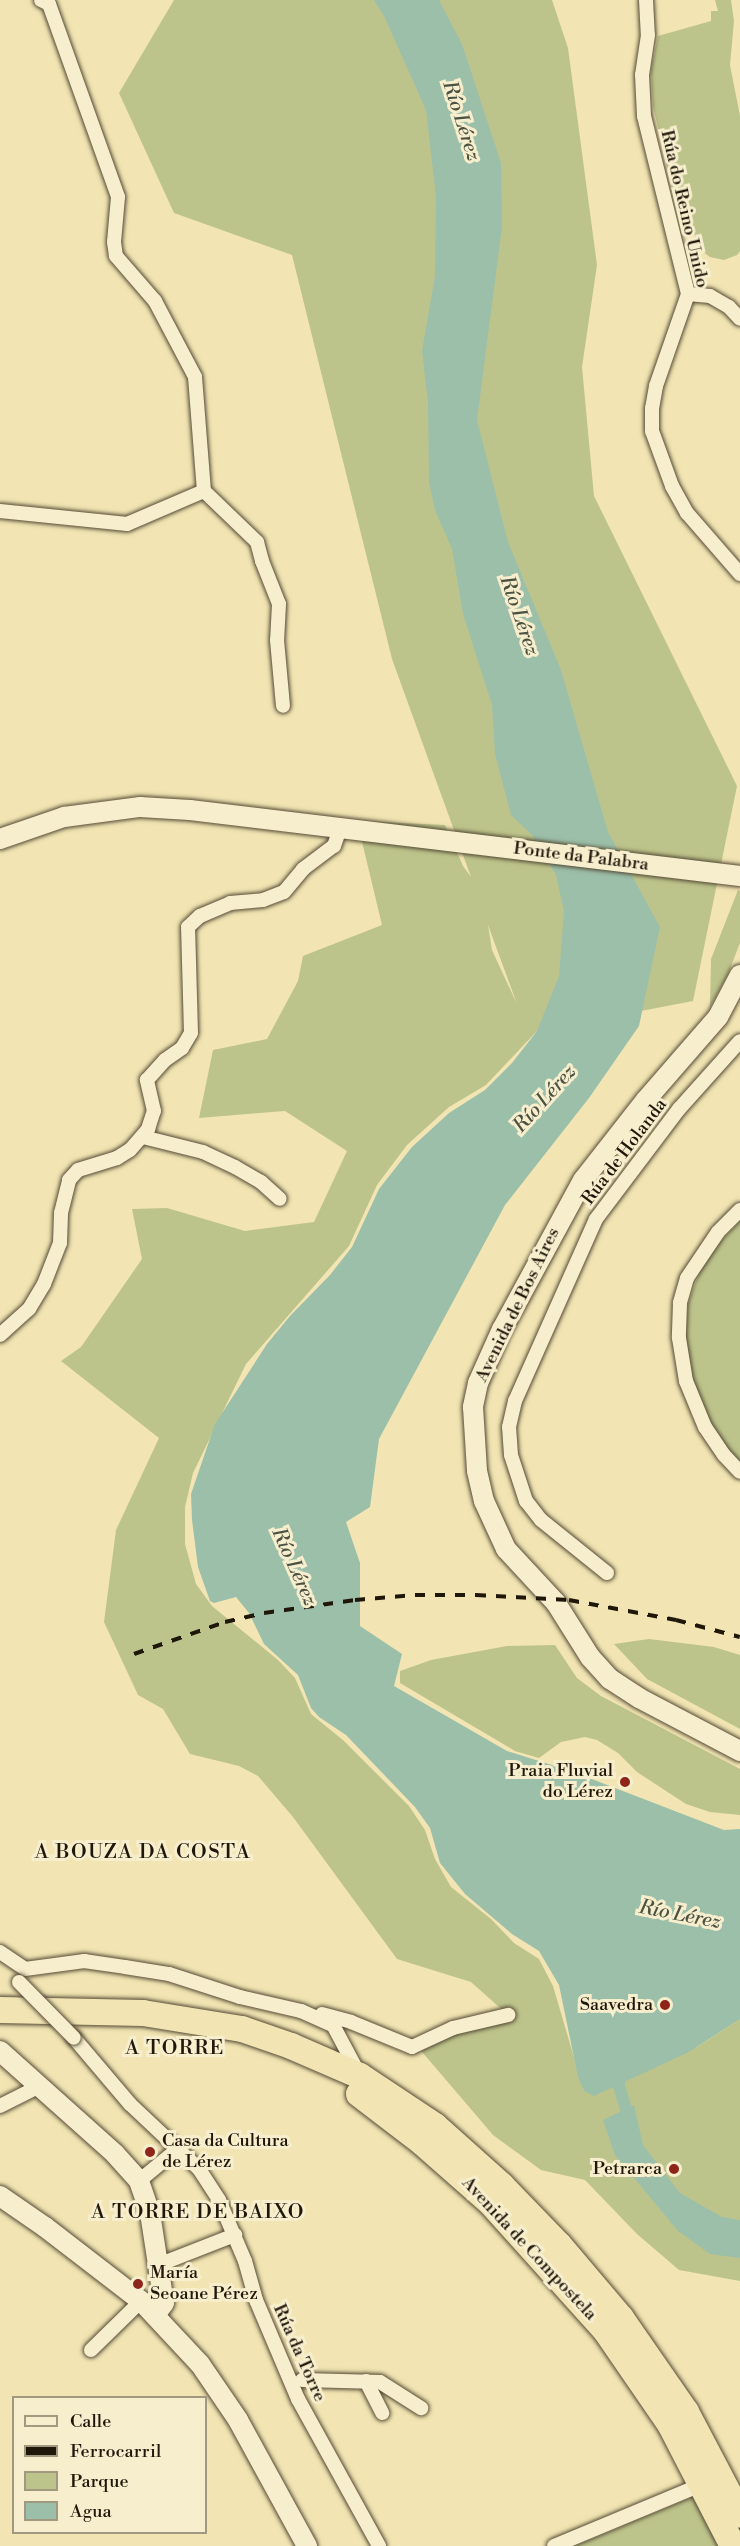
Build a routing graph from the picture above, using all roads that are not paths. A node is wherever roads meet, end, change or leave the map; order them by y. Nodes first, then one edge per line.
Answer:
1 (41, 0) edge
2 (646, 0) edge
3 (688, 294) junction
4 (740, 319) edge
5 (204, 491) junction
6 (0, 511) edge
7 (740, 574) edge
8 (283, 706) dead end
9 (340, 829) junction
10 (0, 839) edge
11 (738, 875) edge
12 (739, 975) edge
13 (740, 1041) edge
14 (143, 1137) junction
15 (280, 1199) dead end
16 (740, 1210) edge
17 (0, 1335) edge
18 (740, 1472) edge
19 (607, 1573) dead end
20 (740, 1750) edge
21 (0, 1952) edge
22 (0, 1961) edge
23 (0, 2010) edge
24 (97, 2013) junction
25 (508, 2015) dead end
26 (316, 2018) junction
27 (1, 2053) edge
28 (322, 2058) junction
29 (360, 2076) junction
30 (40, 2086) junction
31 (0, 2106) edge
32 (179, 2148) junction
33 (139, 2181) junction
34 (0, 2196) edge
35 (235, 2235) junction
36 (158, 2265) junction
37 (141, 2301) junction
38 (155, 2315) junction
39 (91, 2350) dead end
40 (366, 2380) junction
41 (298, 2385) junction
42 (421, 2408) dead end
43 (382, 2413) dead end
44 (703, 2484) junction
45 (740, 2515) edge
46 (307, 2546) edge
47 (379, 2546) edge
48 (554, 2546) edge
49 (733, 2546) edge

1 - 5 street
2 - 3 street, Rúa do Reino Unido
3 - 4 street
3 - 7 street, Rúa do Reino Unido
5 - 6 street
5 - 8 street
9 - 10 street, Ponte da Palabra
9 - 11 street, Ponte da Palabra
9 - 14 street
12 - 20 street, Avenida de Bos Aires
13 - 19 street, Rúa de Holanda
14 - 15 street
14 - 17 street
16 - 18 street
21 - 26 street
22 - 32 street, Rúa da Torre, bridge
23 - 24 highway, Avenida de Compostela
24 - 28 highway, Avenida de Compostela
24 - 44 highway, Avenida de Compostela
25 - 26 street
26 - 28 street
26 - 29 street
27 - 30 street
28 - 29 highway, Avenida de Compostela
29 - 45 highway, Avenida de Compostela
30 - 31 street
30 - 33 street
32 - 33 street
32 - 35 street, Rúa da Torre
33 - 36 street
34 - 37 street
35 - 36 street
35 - 41 street, Rúa da Torre
36 - 38 street
37 - 38 street
37 - 39 street
38 - 46 street
40 - 41 street
40 - 42 street
40 - 43 street
41 - 47 street, Rúa da Torre
44 - 48 street
44 - 49 highway, Avenida de Compostela

